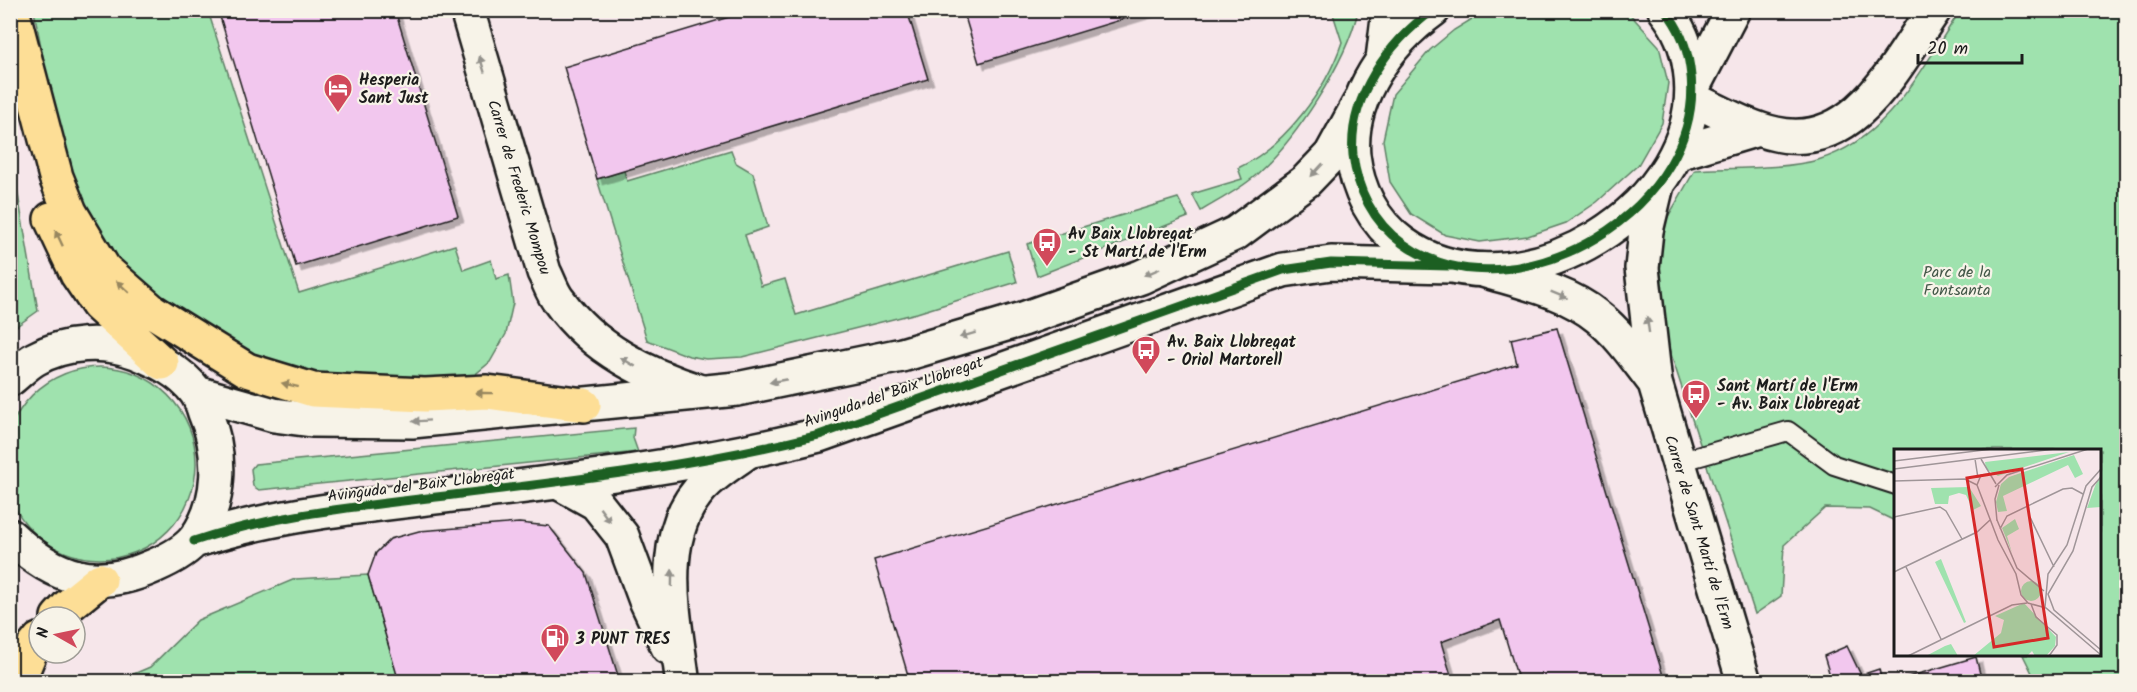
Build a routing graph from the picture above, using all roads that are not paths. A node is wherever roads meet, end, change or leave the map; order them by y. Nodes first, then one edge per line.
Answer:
1 (12, 10) edge
2 (466, 10) edge
3 (1389, 10) edge
4 (1433, 10) edge
5 (1665, 10) edge
6 (1732, 10) edge
7 (1934, 10) edge
8 (10, 34) edge
9 (1383, 59) junction
10 (1693, 93) junction
11 (1359, 104) junction
12 (1758, 129) junction
13 (1678, 153) junction
14 (1657, 185) junction
15 (1450, 266) junction
16 (1483, 270) junction
17 (162, 363) junction
18 (10, 379) edge
19 (1655, 383) junction
20 (701, 392) junction
21 (197, 393) junction
22 (584, 405) junction
23 (746, 453) junction
24 (1679, 462) junction
25 (558, 482) junction
26 (1894, 484) edge
27 (10, 536) edge
28 (194, 541) junction
29 (22, 556) edge
30 (100, 580) junction
31 (69, 605) edge
32 (27, 660) edge
33 (683, 679) edge
34 (18, 681) edge
35 (1744, 681) edge

22 -> 1 highway
20 -> 2 street, Carrer de Frederic Mompou
3 - 9 street
4 - 9 street
5 - 10 street
6 - 10 street
7 - 12 street
17 -> 8 highway
9 - 11 street, Avinguda del Baix Llobregat
10 - 12 street
10 - 13 street
11 - 15 street
11 -> 20 street, Avinguda del Baix Llobregat
12 - 13 street
13 - 14 street
14 - 16 street
19 -> 14 street, Carrer de Sant Martí de l'Erm
15 - 16 street
15 - 23 street, Avinguda del Baix Llobregat
16 -> 19 street, Carrer de Sant Martí de l'Erm
17 - 18 street
17 - 21 street
19 - 24 street, Carrer de Sant Martí de l'Erm
20 - 22 street, Avinguda del Baix Llobregat
22 -> 21 street, Avinguda del Baix Llobregat
21 - 28 street
23 - 25 street, Avinguda del Baix Llobregat
33 -> 23 street
24 - 26 lane
24 - 35 street, Carrer de Sant Martí de l'Erm
25 - 28 street, Avinguda del Baix Llobregat
25 -> 33 street
27 - 29 street
28 - 30 street
29 - 30 street
30 - 31 highway
32 - 34 highway

